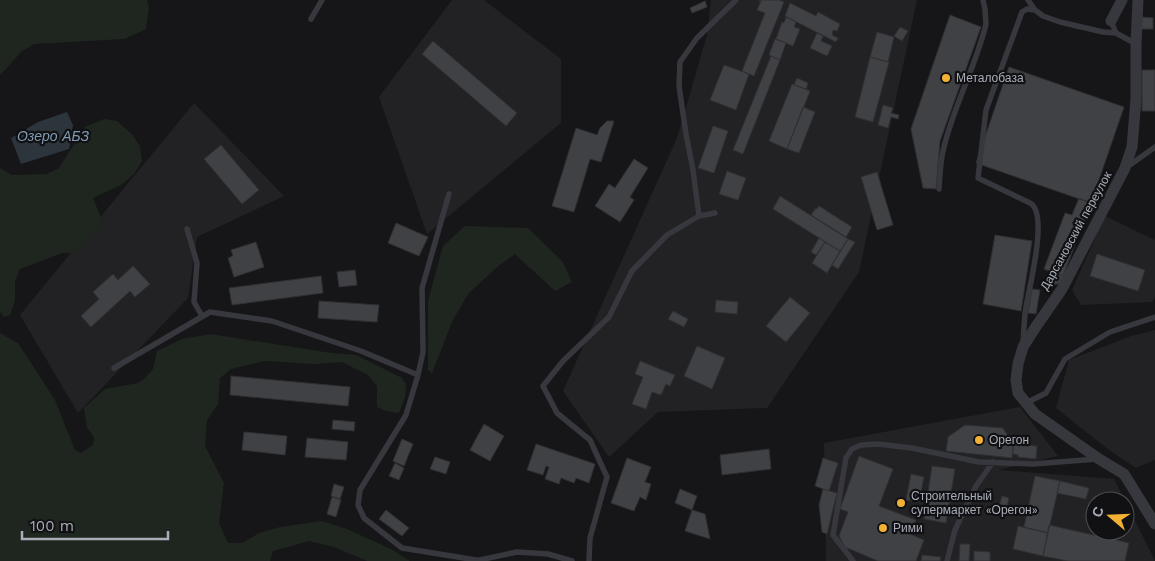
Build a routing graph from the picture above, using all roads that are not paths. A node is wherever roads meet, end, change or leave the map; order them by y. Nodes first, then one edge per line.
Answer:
1 (322, 0) edge
2 (736, 0) edge
3 (982, 0) edge
4 (1028, 0) edge
5 (1122, 0) edge
6 (1138, 0) edge
7 (1035, 10) junction
8 (310, 20) dead end
9 (1111, 21) joint
10 (1116, 33) junction
11 (1136, 44) junction
12 (1155, 147) edge
13 (1125, 168) junction
14 (939, 189) dead end
15 (448, 194) dead end
16 (715, 213) dead end
17 (699, 216) junction
18 (186, 229) dead end
19 (202, 316) junction
20 (1155, 317) edge
21 (1023, 347) junction
22 (114, 368) dead end
23 (418, 375) junction
24 (1026, 403) junction
25 (1099, 459) junction
26 (993, 462) junction
27 (1155, 524) edge
28 (475, 561) edge
29 (572, 561) edge
30 (589, 561) edge
31 (853, 561) edge
32 (947, 561) edge

1 - 8 lane
2 - 17 lane
3 - 14 lane
4 - 7 lane
5 - 9 street
6 - 11 street, Дарсановский переулок
7 - 10 lane
7 - 21 lane
9 - 10 lane
10 - 11 lane
11 - 13 street, Дарсановский переулок
12 - 13 lane
13 - 21 street, Дарсановский переулок
15 - 23 lane
16 - 17 lane
17 - 30 lane
18 - 19 lane
19 - 22 lane
19 - 23 lane
20 - 24 lane
21 - 24 street, Дарсановский переулок
23 - 28 lane
24 - 25 street, Дарсановский переулок
25 - 26 lane
25 - 27 street, Дарсановский переулок
26 - 31 lane
26 - 32 lane
28 - 29 lane

